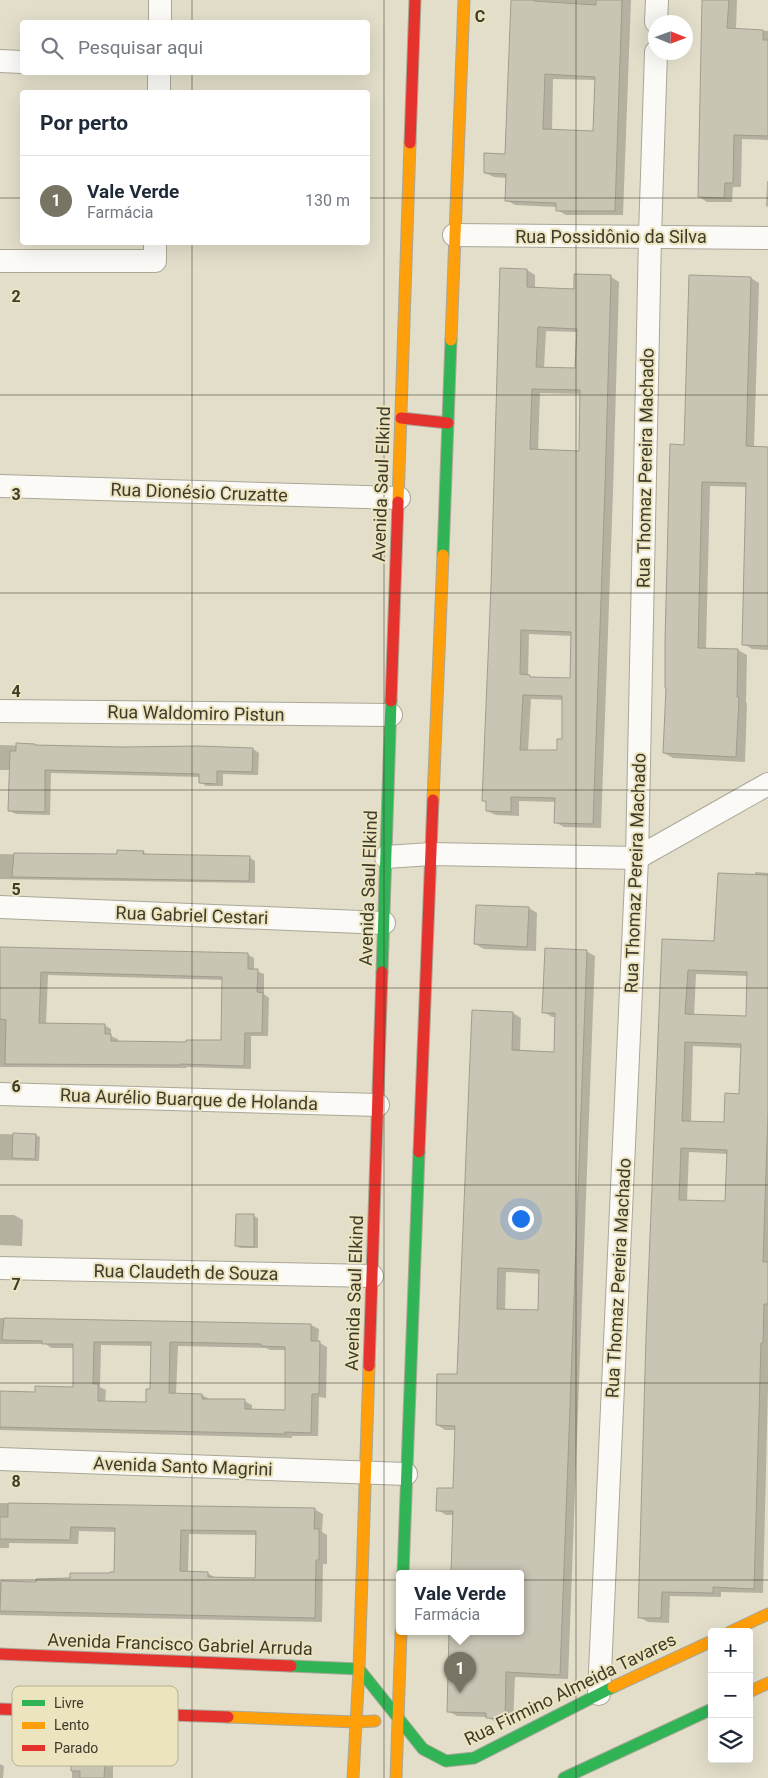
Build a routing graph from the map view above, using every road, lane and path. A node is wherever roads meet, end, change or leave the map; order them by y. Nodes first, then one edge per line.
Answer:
1 (160, 0) edge
2 (415, 0) edge
3 (464, 0) edge
4 (657, 0) edge
5 (656, 15) edge
6 (160, 20) edge
7 (656, 60) edge
8 (0, 62) edge
9 (20, 62) edge
10 (160, 75) edge
11 (159, 90) edge
12 (454, 235) junction
13 (650, 236) junction
14 (768, 238) edge
15 (155, 252) edge
16 (0, 261) edge
17 (401, 418) junction
18 (448, 423) junction
19 (0, 486) edge
20 (399, 498) junction
21 (0, 711) edge
22 (391, 715) junction
23 (768, 784) edge
24 (431, 854) junction
25 (386, 857) junction
26 (637, 858) junction
27 (0, 907) edge
28 (384, 923) junction
29 (0, 1094) edge
30 (378, 1105) junction
31 (0, 1268) edge
32 (372, 1276) junction
33 (0, 1459) edge
34 (366, 1472) junction
35 (406, 1474) junction
36 (403, 1570) edge
37 (768, 1614) edge
38 (738, 1628) edge
39 (401, 1635) edge
40 (708, 1643) edge
41 (0, 1654) edge
42 (359, 1669) junction
43 (768, 1683) edge
44 (753, 1690) edge
45 (599, 1694) junction
46 (708, 1711) edge
47 (178, 1716) edge
48 (399, 1720) junction
49 (356, 1722) junction
50 (353, 1778) edge
51 (396, 1778) edge
52 (564, 1778) edge

1 - 6 street
2 - 17 main road, Avenida Saul Elkind
3 - 12 main road
4 - 5 street
7 - 13 street, Rua Thomaz Pereira Machado
8 - 9 street
10 - 11 street
12 - 13 street, Rua Possidônio da Silva
12 - 18 main road
13 - 14 street, Rua Possidônio da Silva
13 - 26 street, Rua Thomaz Pereira Machado
15 - 16 street
17 - 18 main road
17 - 20 main road, Avenida Saul Elkind
18 - 24 main road
19 - 20 street, Rua Dionésio Cruzatte
20 - 22 main road, Avenida Saul Elkind
21 - 22 street, Rua Waldomiro Pistun
22 - 25 main road, Avenida Saul Elkind
23 - 26 street
24 - 25 street
24 - 26 street
24 - 35 main road
25 - 28 main road, Avenida Saul Elkind
26 - 45 street, Rua Thomaz Pereira Machado
27 - 28 street, Rua Gabriel Cestari
28 - 30 main road, Avenida Saul Elkind
29 - 30 street, Rua Aurélio Buarque de Holanda
30 - 32 main road, Avenida Saul Elkind
31 - 32 street, Rua Claudeth de Souza
32 - 34 main road, Avenida Saul Elkind
33 - 34 street, Avenida Santo Magrini
34 - 35 street, Avenida Santo Magrini
34 - 42 main road, Avenida Saul Elkind
35 - 36 main road
37 - 38 main road
39 - 48 main road
40 - 45 main road, Rua Firmino Almeida Tavares
41 - 42 main road, Avenida Francisco Gabriel Arruda
42 - 48 main road, Rua Firmino Almeida Tavares
42 - 49 main road, Avenida Saul Elkind
43 - 44 main road
45 - 48 main road, Rua Firmino Almeida Tavares
46 - 52 main road
47 - 49 main road
48 - 49 main road
48 - 51 main road
49 - 50 main road, Avenida Saul Elkind

